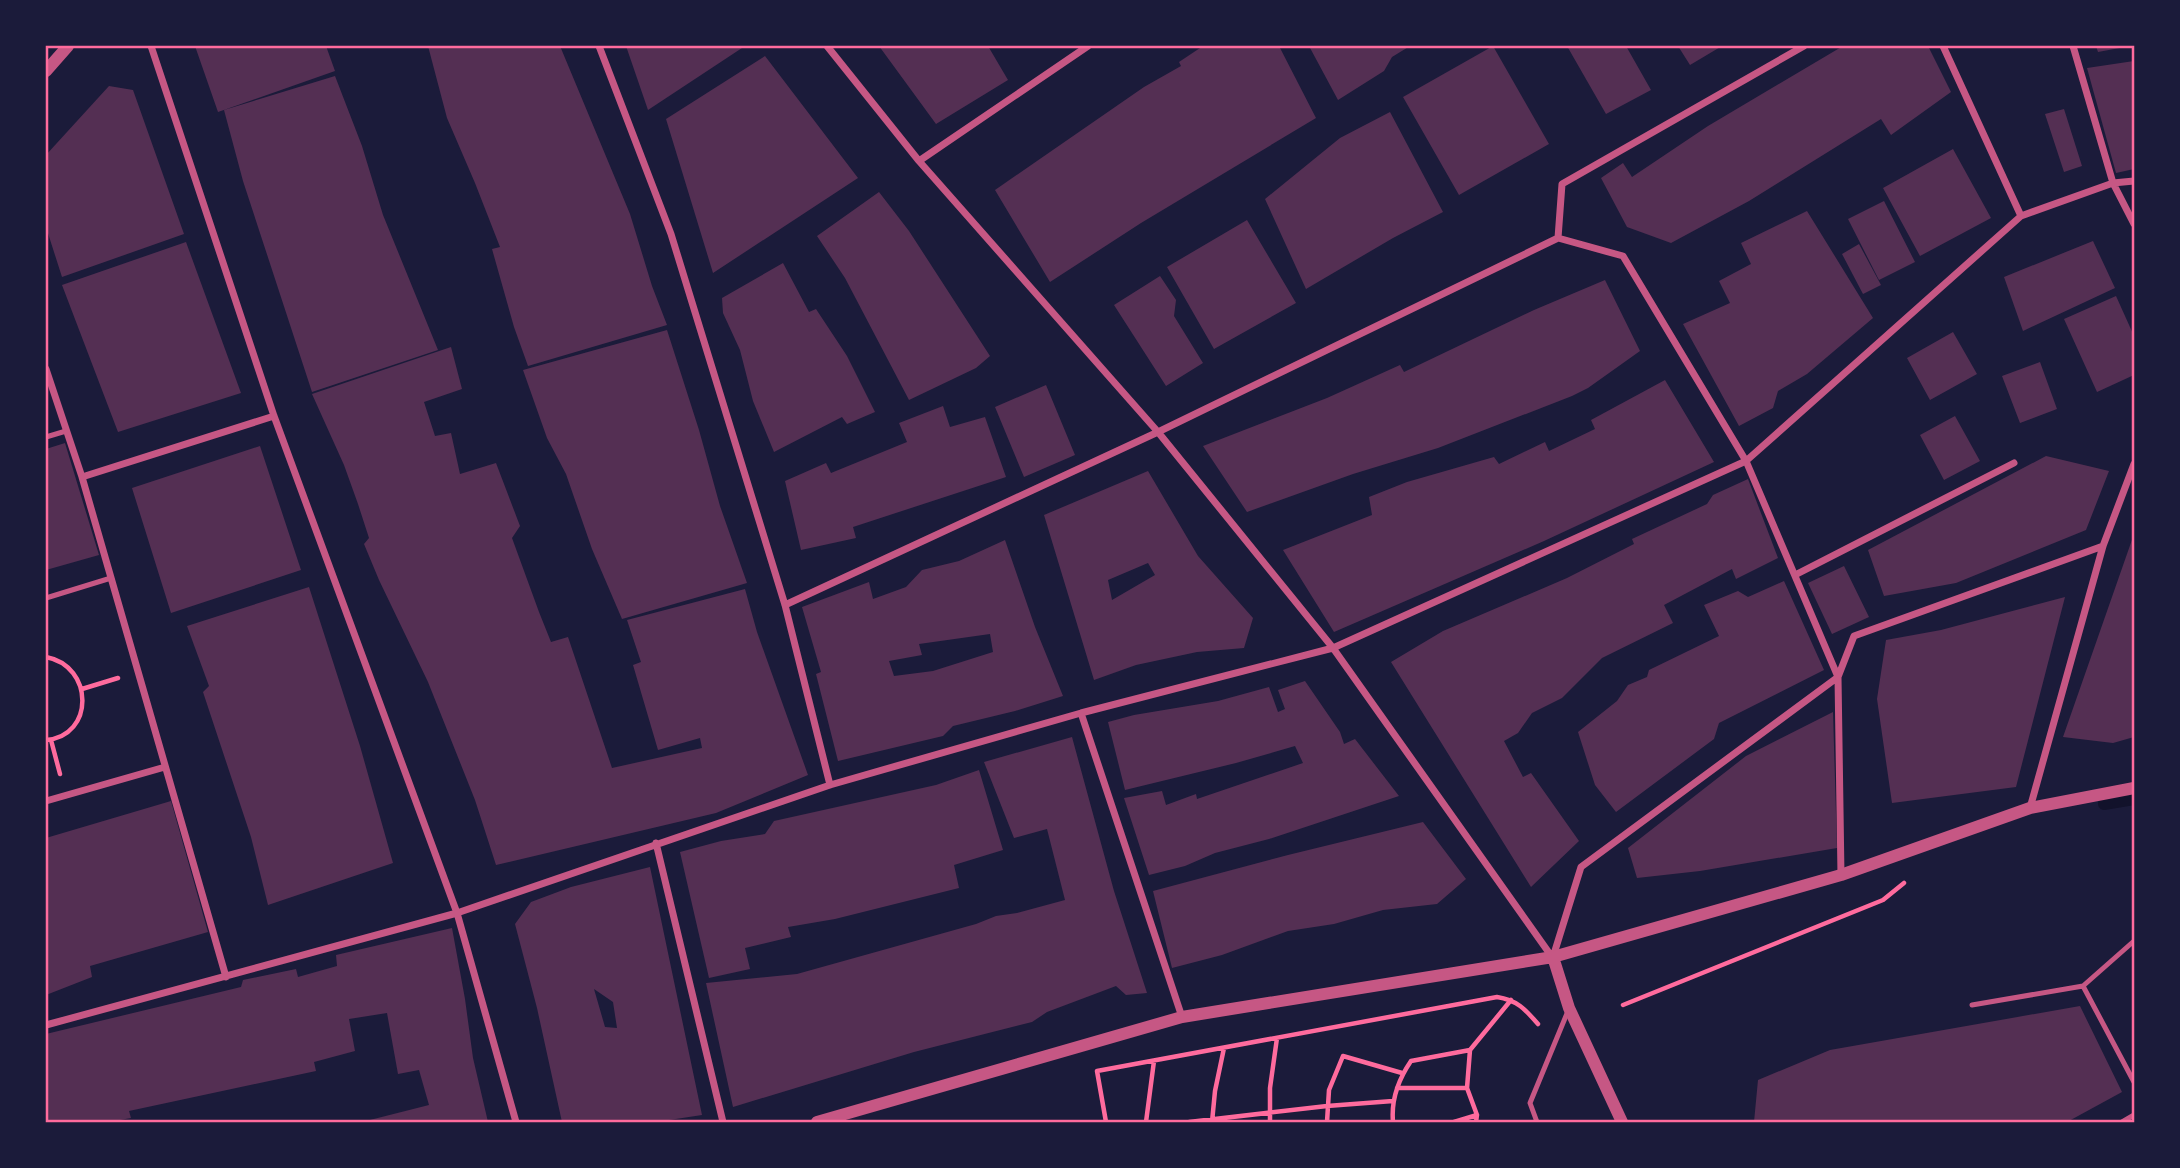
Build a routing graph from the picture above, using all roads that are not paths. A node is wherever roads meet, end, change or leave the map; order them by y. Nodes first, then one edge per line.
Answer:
1 (68, 46) edge
2 (151, 46) edge
3 (599, 46) edge
4 (827, 46) edge
5 (1088, 46) edge
6 (1804, 46) edge
7 (1943, 46) edge
8 (2073, 46) edge
9 (46, 71) edge
10 (919, 161) junction
11 (2134, 181) edge
12 (2113, 183) junction
13 (2021, 216) junction
14 (2134, 224) edge
15 (1558, 238) junction
16 (46, 369) edge
17 (274, 416) junction
18 (66, 431) junction
19 (1158, 432) junction
20 (46, 437) edge
21 (1746, 461) junction
22 (2014, 463) dead end
23 (2134, 464) edge
24 (82, 477) junction
25 (2103, 546) junction
26 (1795, 575) junction
27 (111, 578) junction
28 (46, 598) edge
29 (785, 605) junction
30 (1333, 648) junction
31 (1838, 677) junction
32 (1081, 713) junction
33 (166, 767) junction
34 (830, 785) junction
35 (2134, 788) edge
36 (46, 801) edge
37 (2030, 808) junction
38 (656, 843) junction
39 (1841, 875) junction
40 (457, 914) junction
41 (2134, 942) edge
42 (1553, 957) junction
43 (226, 977) junction
44 (2083, 986) junction
45 (1972, 1005) dead end
46 (1569, 1008) junction
47 (1182, 1017) junction
48 (46, 1025) edge
49 (2134, 1082) edge
50 (2134, 1115) edge
51 (516, 1122) edge
52 (723, 1122) edge
53 (817, 1122) edge
54 (1537, 1122) edge
55 (1622, 1122) edge
56 (2122, 1122) edge

1 - 9 street
2 - 17 street
3 - 29 street
4 - 10 street
5 - 10 street
6 - 15 street
7 - 13 street
8 - 12 street
10 - 19 street
11 - 12 street
12 - 13 street
12 - 14 street
13 - 21 street
15 - 19 street
15 - 21 street
16 - 18 street
17 - 24 street
17 - 40 street
18 - 20 lane
18 - 24 street
19 - 29 street
19 - 30 street
21 - 26 street
21 - 30 street
22 - 26 street
23 - 25 street
24 - 27 street
25 - 31 street
25 - 37 street
26 - 31 street
27 - 28 lane
27 - 33 street
29 - 34 street
30 - 32 street
30 - 42 street
31 - 39 street
31 - 42 street
32 - 34 street
32 - 47 street
33 - 36 street
33 - 43 street
34 - 38 street
35 - 37 street
37 - 39 street
38 - 40 street
38 - 52 street
39 - 42 street
40 - 43 street
40 - 51 street
41 - 44 lane
42 - 46 street
42 - 47 street
43 - 48 street
44 - 45 lane
44 - 49 lane
46 - 54 lane
46 - 55 street
47 - 53 street
50 - 56 lane

